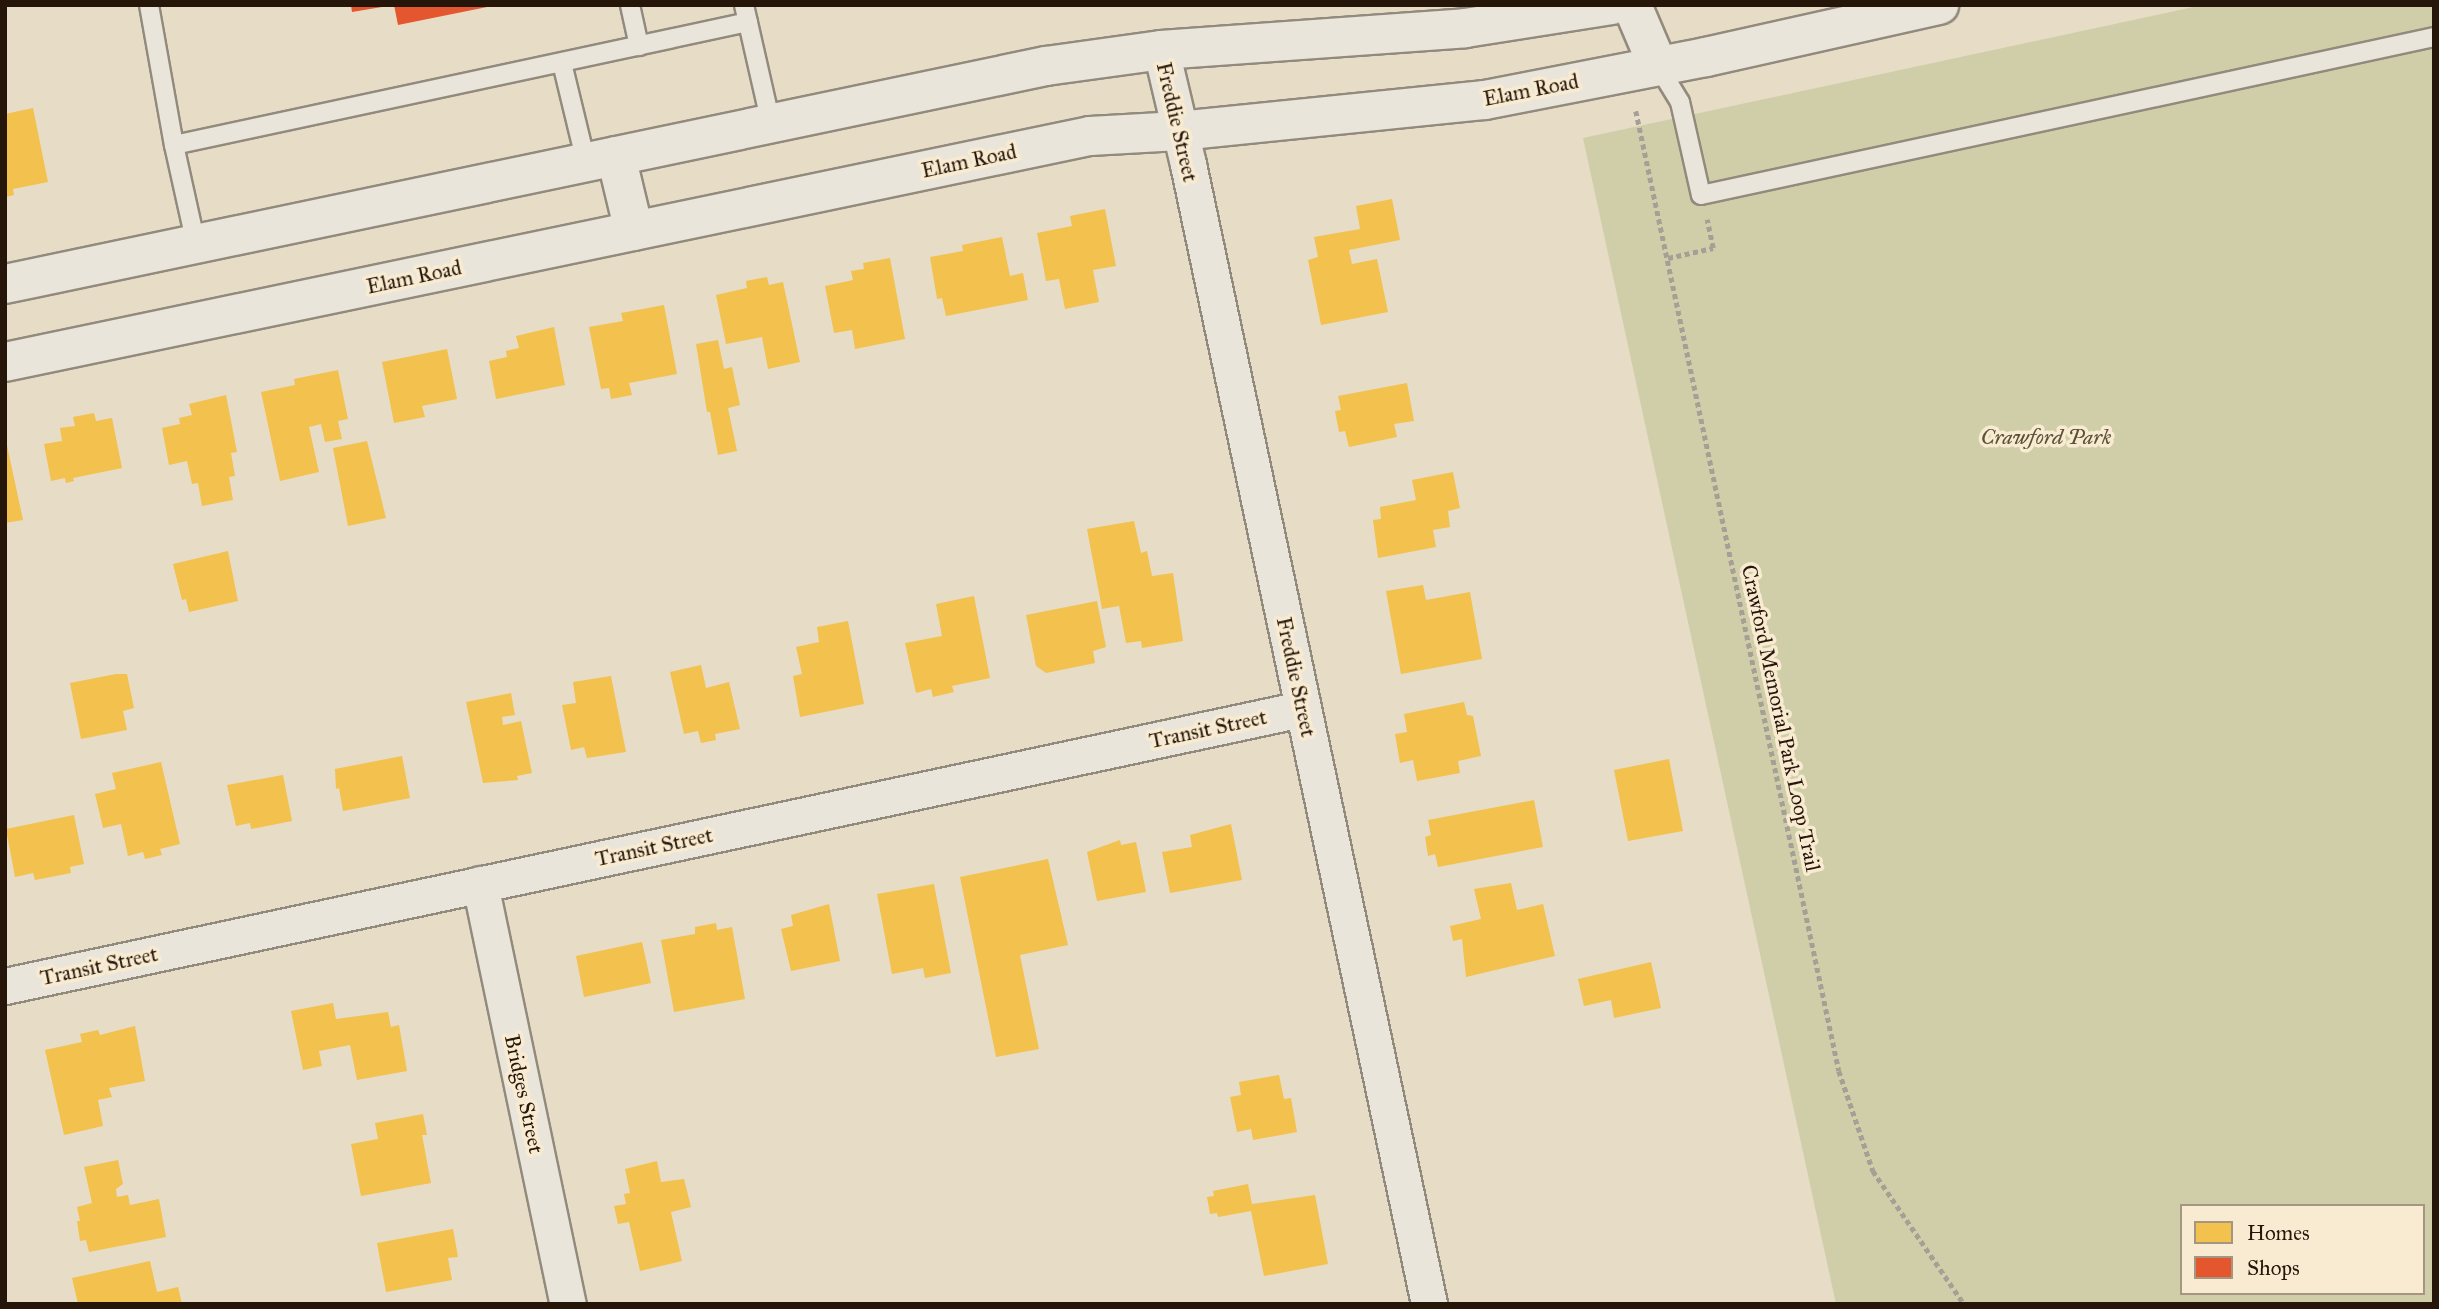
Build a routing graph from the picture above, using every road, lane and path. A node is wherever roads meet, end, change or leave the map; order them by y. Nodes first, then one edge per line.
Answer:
1 (149, 5) edge
2 (630, 5) edge
3 (1612, 5) edge
4 (1632, 5) edge
5 (1939, 5) edge
6 (746, 14) edge
7 (2434, 37) edge
8 (639, 46) junction
9 (1161, 50) junction
10 (562, 63) junction
11 (1658, 66) junction
12 (1636, 111) dead end
13 (771, 124) junction
14 (1179, 131) junction
15 (174, 145) junction
16 (601, 159) junction
17 (1701, 195) junction
18 (634, 231) junction
19 (196, 244) junction
20 (1668, 258) junction
21 (5, 284) edge
22 (5, 362) edge
23 (1302, 709) junction
24 (480, 884) junction
25 (5, 986) edge
26 (568, 1304) edge
27 (1429, 1304) edge
28 (1964, 1304) edge

1 - 15 lane
2 - 8 lane
3 - 9 main road
4 - 11 main road
5 - 11 main road, Elam Road
6 - 8 lane
6 - 13 lane
7 - 17 lane
8 - 10 lane
9 - 13 main road
9 - 14 street, Freddie Street
10 - 15 lane
10 - 16 lane
11 - 14 main road, Elam Road
11 - 17 lane
12 - 20 path, Crawford Memorial Park Loop Trail
13 - 16 main road
14 - 18 main road, Elam Road
14 - 23 street, Freddie Street
15 - 19 lane
16 - 18 main road
16 - 19 main road
17 - 20 path
18 - 22 main road, Elam Road
19 - 21 main road
20 - 28 path, Crawford Memorial Park Loop Trail
23 - 24 street, Transit Street
23 - 27 street, Freddie Street
24 - 25 street, Transit Street
24 - 26 street, Bridges Street

